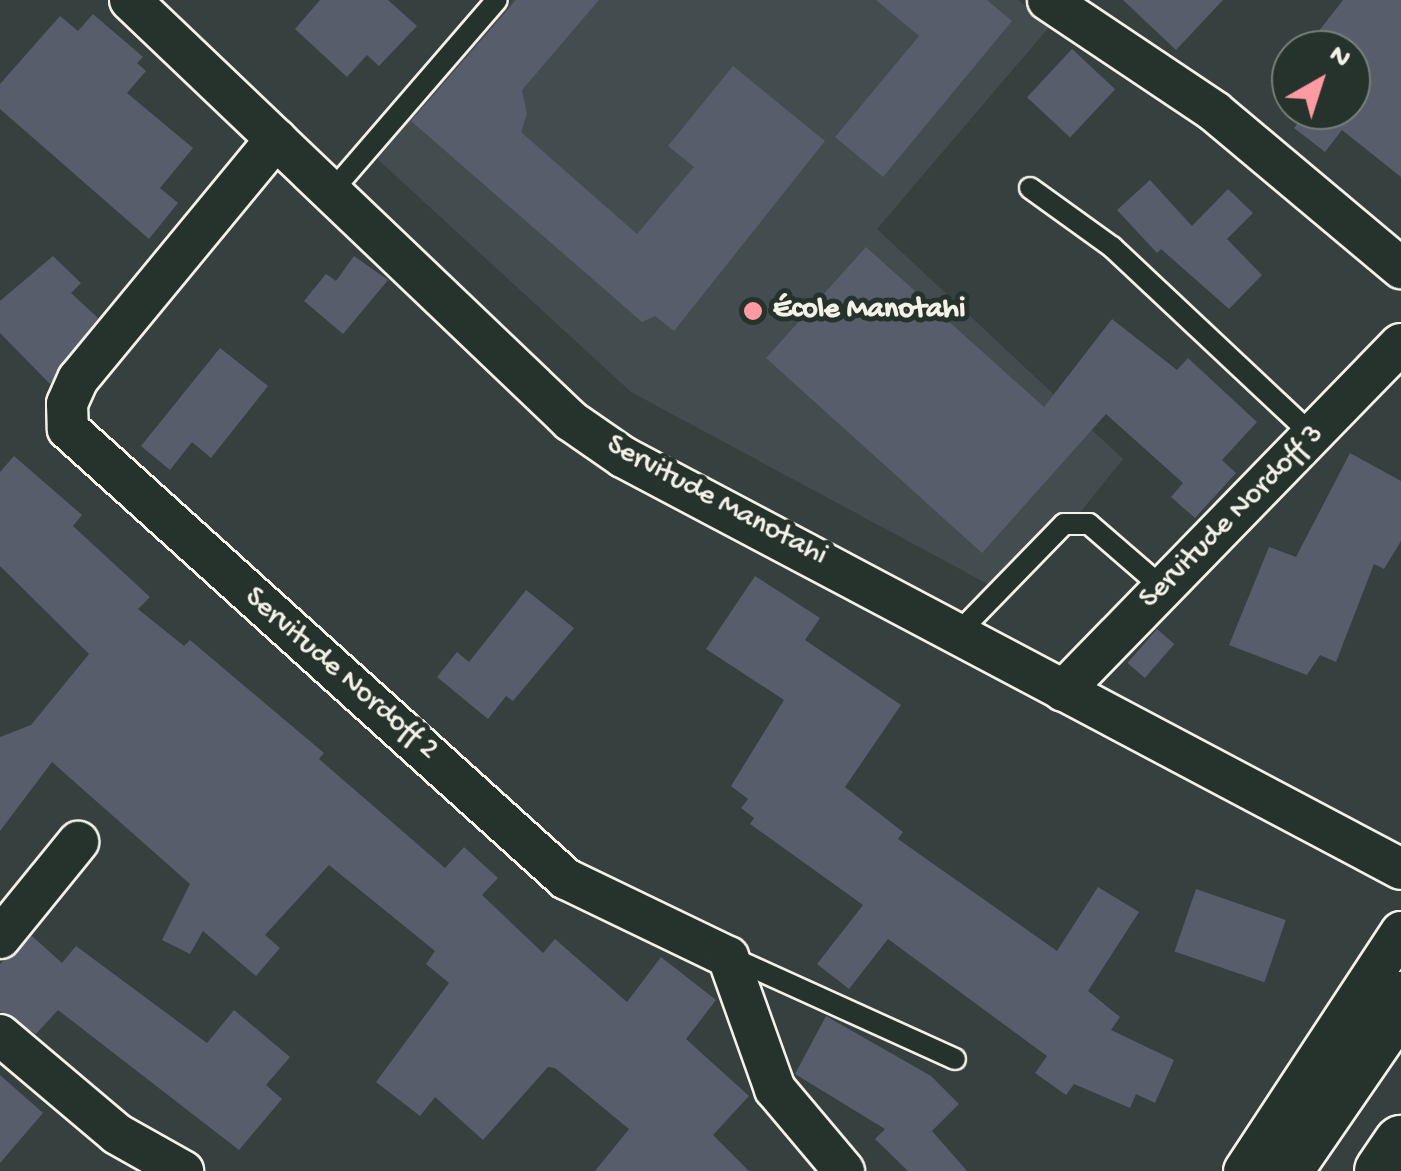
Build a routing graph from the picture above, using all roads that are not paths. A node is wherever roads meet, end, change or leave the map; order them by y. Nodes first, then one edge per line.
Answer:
1 (130, 0) edge
2 (497, 0) edge
3 (1048, 0) edge
4 (276, 139) junction
5 (1030, 188) dead end
6 (332, 191) junction
7 (1401, 268) edge
8 (1401, 344) edge
9 (1312, 436) junction
10 (1163, 588) junction
11 (958, 633) junction
12 (1063, 691) junction
13 (78, 842) dead end
14 (1401, 869) edge
15 (1401, 932) edge
16 (0, 938) edge
17 (728, 956) junction
18 (1401, 999) edge
19 (0, 1034) edge
20 (955, 1058) dead end
21 (1401, 1143) edge
22 (183, 1171) edge
23 (844, 1171) edge
24 (1244, 1171) edge
25 (1283, 1171) edge
26 (1382, 1171) edge

1 - 4 street, Servitude Manotahi
2 - 6 lane
3 - 7 street
4 - 6 street, Servitude Manotahi
4 - 17 street, Servitude Nordoff 2
5 - 9 lane
6 - 11 street, Servitude Manotahi
8 - 9 street, Servitude Nordoff 3
9 - 10 street, Servitude Nordoff 3
10 - 11 lane
10 - 12 street, Servitude Nordoff 3
11 - 12 street, Servitude Manotahi
12 - 14 street, Servitude Manotahi
13 - 16 street
15 - 24 street
17 - 20 lane
17 - 23 street
18 - 25 highway
19 - 22 street
21 - 26 highway

